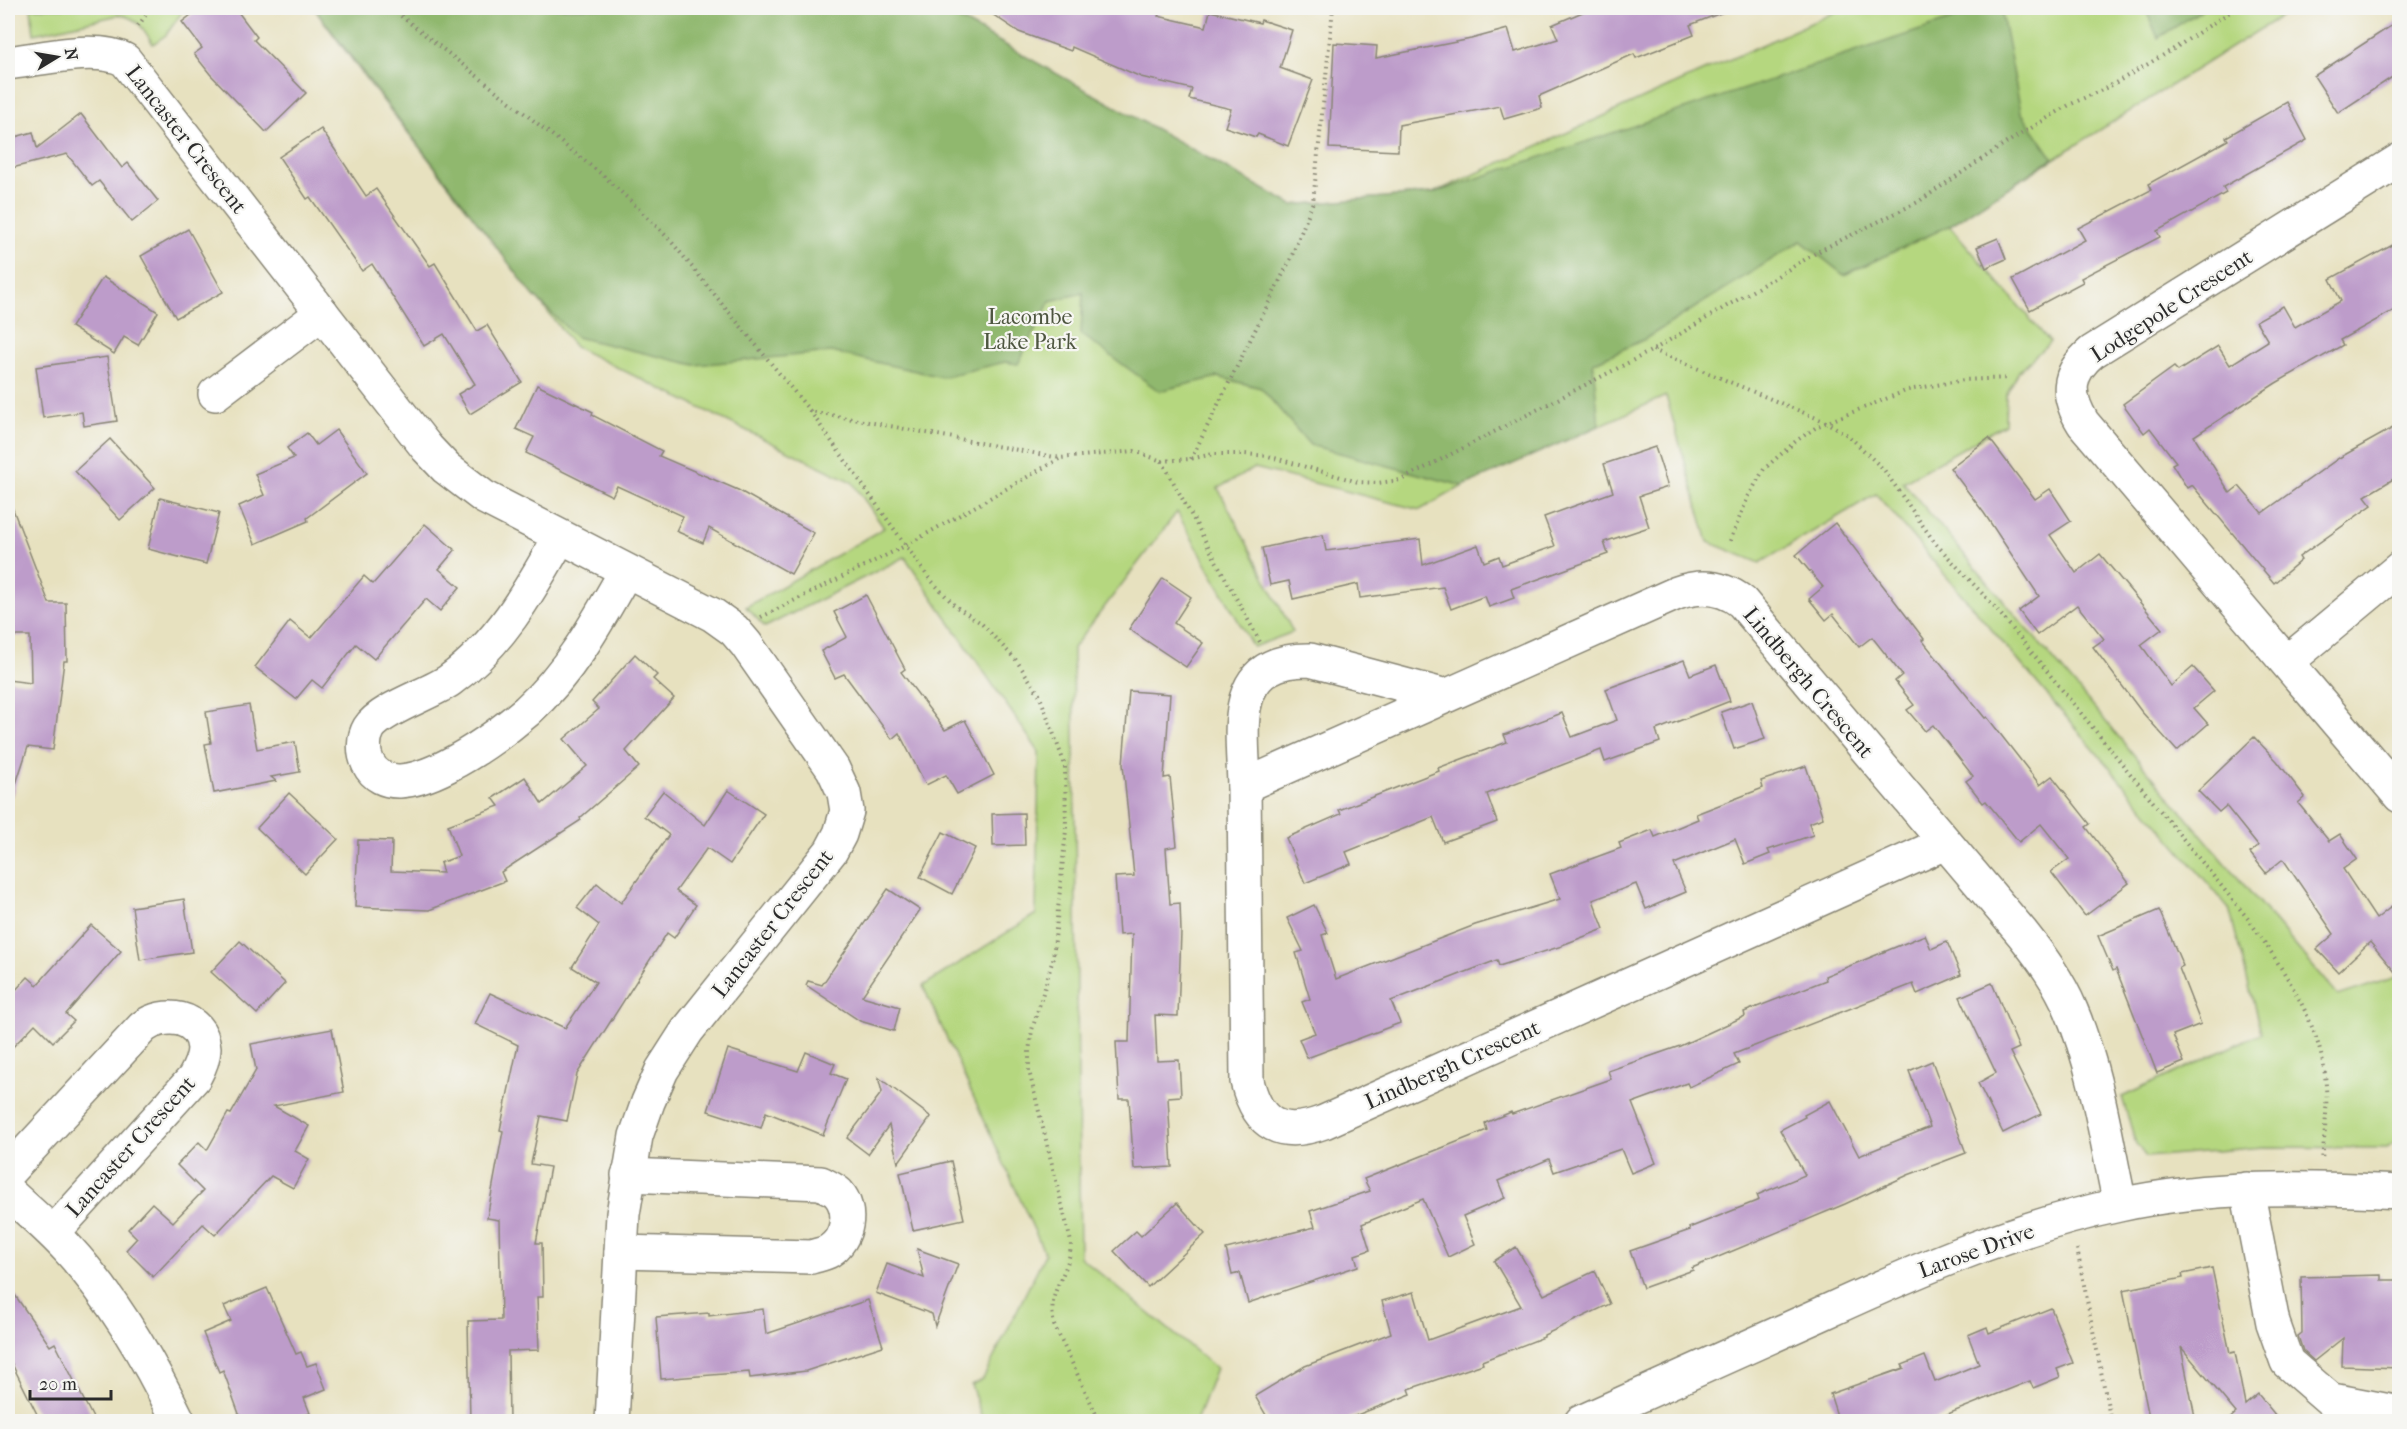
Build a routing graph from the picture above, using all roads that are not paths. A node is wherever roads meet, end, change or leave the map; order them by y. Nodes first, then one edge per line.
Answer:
1 (8, 63) edge
2 (2400, 160) edge
3 (322, 313) junction
4 (215, 394) dead end
5 (560, 537) junction
6 (2400, 568) edge
7 (626, 571) junction
8 (2287, 662) junction
9 (1446, 696) junction
10 (1244, 786) junction
11 (2400, 796) edge
12 (1945, 843) junction
13 (8, 1172) edge
14 (628, 1175) junction
15 (2247, 1189) junction
16 (8, 1192) edge
17 (2400, 1192) edge
18 (2120, 1204) junction
19 (53, 1233) junction
20 (621, 1252) junction
21 (2327, 1399) junction
22 (2400, 1413) edge
23 (179, 1422) edge
24 (612, 1422) edge
25 (1581, 1422) edge
26 (2356, 1422) edge

1 - 3 street, Lancaster Crescent
2 - 8 street, Lodgepole Crescent
3 - 4 street
3 - 5 street, Lancaster Crescent
5 - 7 street, Lancaster Crescent
5 - 7 street
6 - 8 street
7 - 14 street, Lancaster Crescent
8 - 11 street, Lodgepole Crescent
9 - 10 street, Lindbergh Crescent
9 - 10 street, Lindbergh Crescent
9 - 12 street, Lindbergh Crescent
10 - 12 street, Lindbergh Crescent
12 - 18 street, Lindbergh Crescent
13 - 19 street, Lancaster Crescent
14 - 20 street, Lancaster Crescent
14 - 20 street
15 - 17 street, Larose Drive
15 - 18 street, Larose Drive
15 - 21 street
16 - 19 street, Lancaster Crescent
18 - 25 street, Larose Drive
19 - 23 street, Lancaster Crescent
20 - 24 street, Lancaster Crescent
21 - 22 street
21 - 26 street

